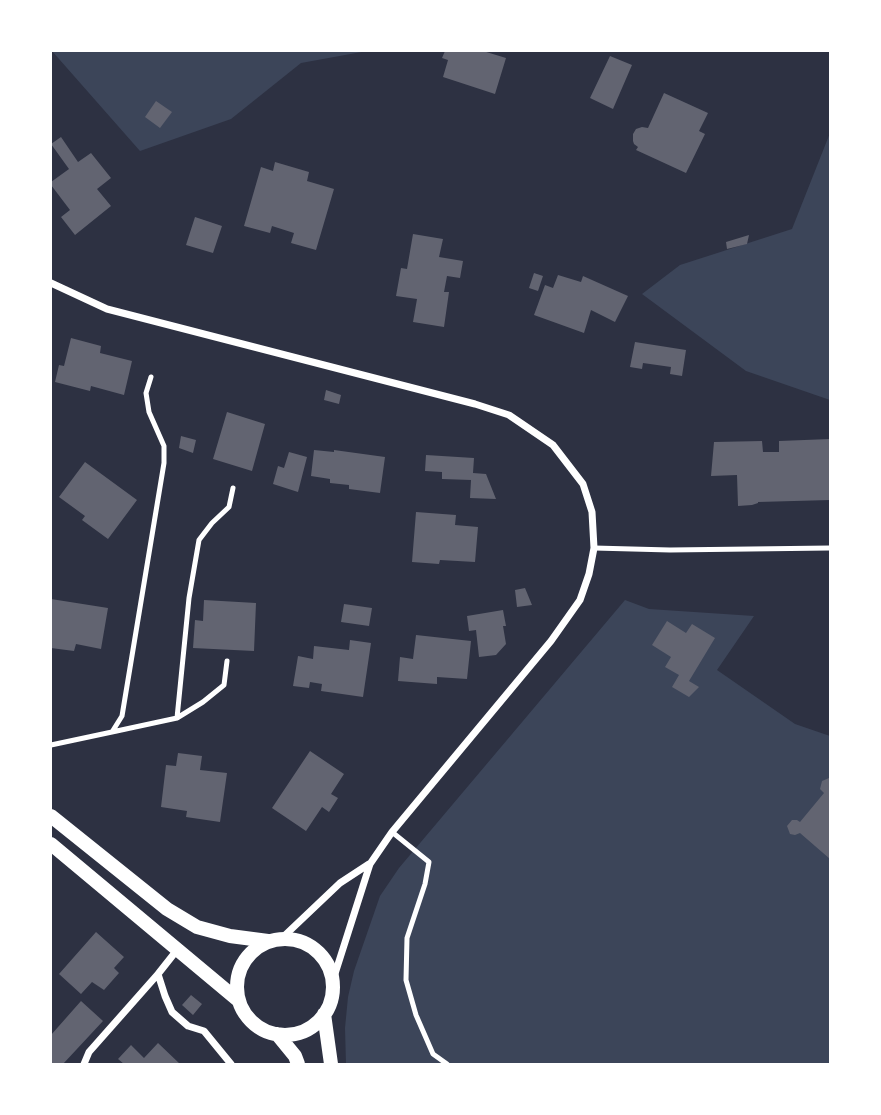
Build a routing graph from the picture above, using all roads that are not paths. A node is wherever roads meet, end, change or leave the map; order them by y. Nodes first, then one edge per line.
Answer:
1 (51, 283) edge
2 (151, 377) dead end
3 (233, 488) dead end
4 (594, 548) junction
5 (830, 548) edge
6 (227, 661) dead end
7 (177, 718) junction
8 (112, 732) junction
9 (51, 746) edge
10 (51, 816) edge
11 (392, 832) junction
12 (51, 844) edge
13 (370, 864) junction
14 (275, 940) junction
15 (177, 950) junction
16 (158, 974) junction
17 (333, 980) junction
18 (239, 1001) junction
19 (324, 1014) junction
20 (277, 1034) junction
21 (84, 1064) edge
22 (231, 1064) edge
23 (298, 1064) edge
24 (331, 1064) edge
25 (447, 1064) edge

1 - 4 street
2 - 8 lane
3 - 7 lane
4 - 5 lane
4 - 11 street
6 - 7 lane
7 - 8 lane
8 - 9 lane
10 - 14 main road
11 - 13 street
11 - 25 lane
12 - 15 main road
13 - 14 street
13 - 17 street
14 - 17 main road
14 - 18 main road
15 - 16 street
15 - 18 main road
16 - 21 street
16 - 22 street
17 - 19 main road
18 - 20 main road
19 - 20 main road
19 - 24 main road
20 - 23 main road

